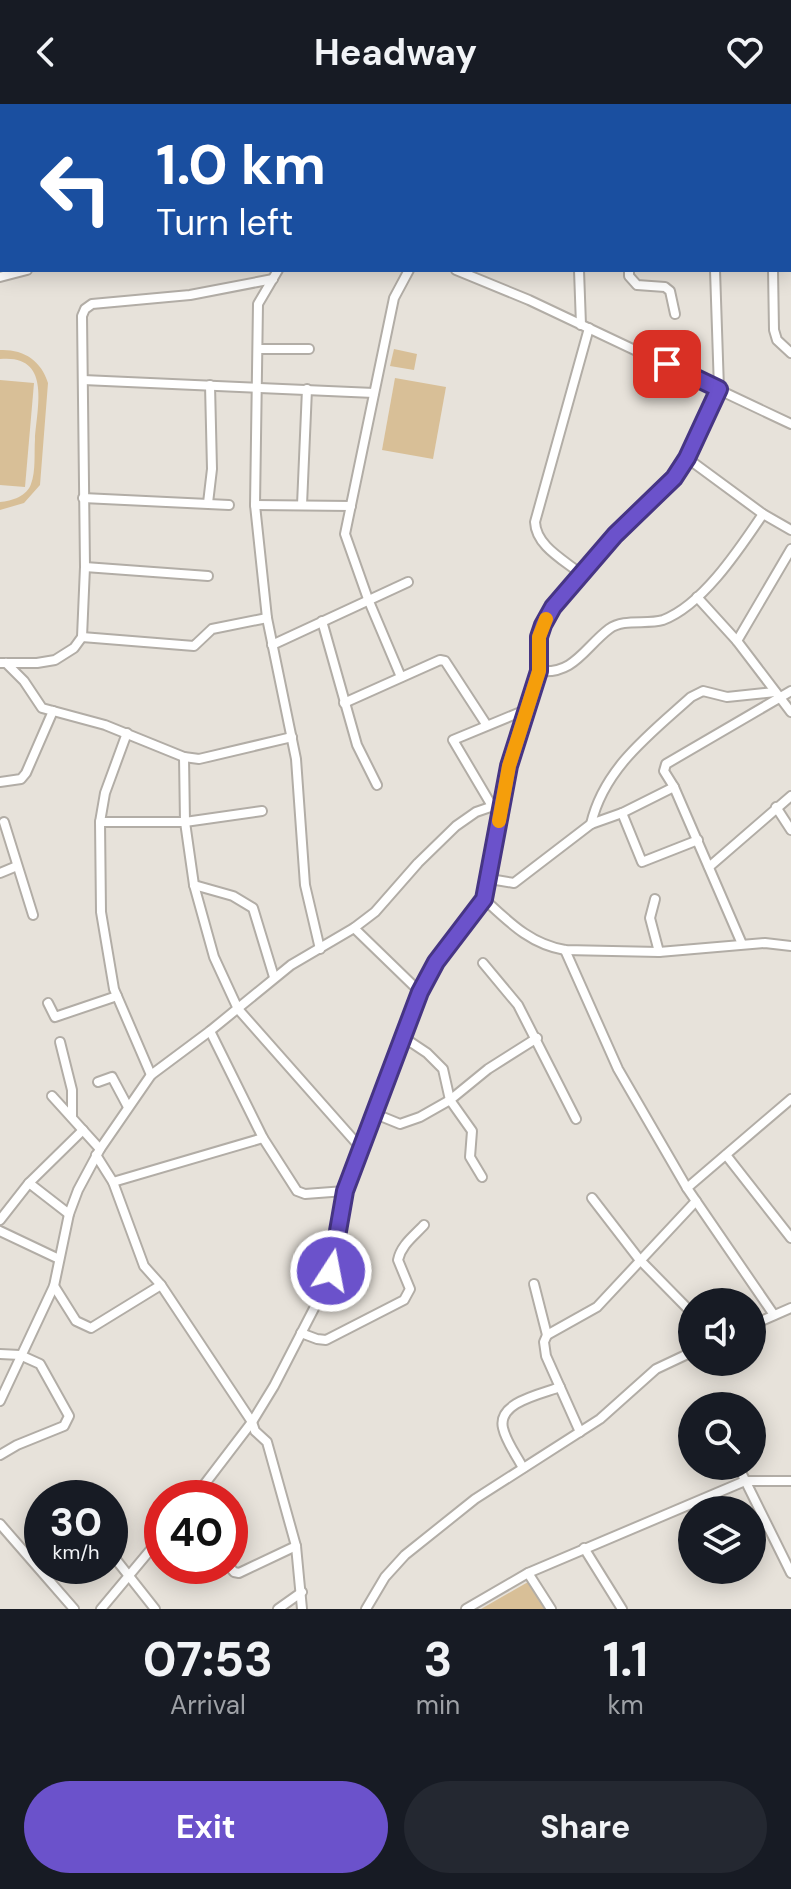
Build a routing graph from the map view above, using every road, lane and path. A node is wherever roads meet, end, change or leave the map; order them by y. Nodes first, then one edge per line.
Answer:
1 (277, 272) edge
2 (408, 272) edge
3 (461, 272) edge
4 (579, 272) edge
5 (629, 272) edge
6 (715, 272) edge
7 (773, 272) edge
8 (273, 279) junction
9 (675, 314) dead end
10 (585, 326) junction
11 (258, 349) junction
12 (309, 349) dead end
13 (791, 353) edge
14 (83, 380) junction
15 (210, 385) junction
16 (258, 387) junction
17 (307, 389) junction
18 (719, 389) junction
19 (374, 393) junction
20 (791, 424) edge
21 (687, 458) junction
22 (83, 498) junction
23 (208, 503) junction
24 (229, 505) dead end
25 (255, 505) junction
26 (302, 505) junction
27 (351, 506) junction
28 (763, 514) junction
29 (791, 530) edge
30 (791, 549) edge
31 (85, 567) junction
32 (581, 574) junction
33 (208, 576) dead end
34 (408, 582) dead end
35 (697, 597) junction
36 (368, 599) junction
37 (267, 618) junction
38 (322, 621) junction
39 (82, 637) junction
40 (737, 641) junction
41 (272, 645) junction
42 (2, 663) edge
43 (539, 671) junction
44 (401, 677) junction
45 (791, 691) edge
46 (778, 695) junction
47 (344, 703) junction
48 (528, 709) junction
49 (53, 711) junction
50 (791, 712) edge
51 (486, 724) junction
52 (127, 733) junction
53 (292, 737) junction
54 (184, 757) junction
55 (0, 782) edge
56 (377, 785) dead end
57 (674, 787) junction
58 (791, 796) edge
59 (502, 803) junction
60 (492, 806) junction
61 (776, 807) junction
62 (262, 811) dead end
63 (622, 813) junction
64 (4, 822) dead end
65 (100, 822) junction
66 (185, 822) junction
67 (591, 824) junction
68 (791, 830) edge
69 (698, 840) junction
70 (17, 866) junction
71 (709, 867) junction
72 (0, 873) edge
73 (490, 879) junction
74 (194, 885) junction
75 (484, 899) junction
76 (655, 899) dead end
77 (33, 915) dead end
78 (354, 928) junction
79 (742, 944) junction
80 (791, 946) edge
81 (320, 949) junction
82 (565, 950) junction
83 (659, 952) junction
84 (483, 963) dead end
85 (274, 977) junction
86 (420, 992) junction
87 (117, 996) junction
88 (48, 1003) dead end
89 (238, 1009) junction
90 (210, 1031) junction
91 (537, 1038) junction
92 (401, 1041) junction
93 (60, 1042) dead end
94 (151, 1075) junction
95 (98, 1082) dead end
96 (52, 1096) dead end
97 (791, 1099) edge
98 (450, 1100) junction
99 (128, 1107) junction
100 (373, 1113) junction
101 (72, 1117) junction
102 (576, 1119) dead end
103 (83, 1130) junction
104 (263, 1138) junction
105 (360, 1147) junction
106 (98, 1152) junction
107 (726, 1155) junction
108 (482, 1177) dead end
109 (113, 1182) junction
110 (29, 1183) junction
111 (687, 1188) junction
112 (345, 1191) junction
113 (592, 1198) dead end
114 (696, 1201) junction
115 (69, 1214) junction
116 (0, 1220) edge
117 (424, 1225) dead end
118 (0, 1231) edge
119 (791, 1238) edge
120 (59, 1259) junction
121 (639, 1259) junction
122 (534, 1284) dead end
123 (161, 1285) junction
124 (54, 1286) junction
125 (678, 1299) edge
126 (791, 1308) edge
127 (774, 1315) junction
128 (766, 1319) edge
129 (306, 1335) junction
130 (547, 1335) junction
131 (0, 1354) edge
132 (20, 1355) junction
133 (678, 1359) edge
134 (560, 1387) junction
135 (0, 1401) edge
136 (252, 1422) junction
137 (580, 1432) junction
138 (0, 1455) edge
139 (523, 1468) junction
140 (208, 1480) edge
141 (745, 1481) junction
142 (791, 1481) edge
143 (0, 1524) edge
144 (296, 1546) junction
145 (584, 1548) junction
146 (24, 1550) edge
147 (144, 1558) edge
148 (248, 1569) edge
149 (528, 1573) junction
150 (791, 1573) edge
151 (129, 1576) junction
152 (53, 1584) edge
153 (302, 1592) junction
154 (74, 1609) edge
155 (101, 1609) edge
156 (155, 1609) edge
157 (278, 1609) edge
158 (302, 1609) edge
159 (366, 1609) edge
160 (466, 1609) edge
161 (551, 1609) edge
162 (622, 1609) edge

1 - 8 street
2 - 19 street
3 - 10 street
4 - 10 street
5 - 9 street
6 - 18 street
7 - 13 street
8 - 11 street
8 - 14 street
10 - 18 street
10 - 32 street
11 - 12 street
11 - 16 street
14 - 15 street
14 - 22 street
15 - 16 street
15 - 23 street
16 - 17 street
16 - 25 street
17 - 19 street
17 - 26 street
18 - 20 street
18 - 21 street
19 - 27 street
21 - 28 street
21 - 32 street
22 - 23 street
22 - 31 street
23 - 24 street
25 - 26 street
25 - 37 street
26 - 27 street
27 - 36 street
28 - 29 street
28 - 35 street
30 - 40 street
31 - 33 street
31 - 39 street
32 - 43 street
34 - 36 street
35 - 40 street
35 - 43 street
36 - 38 street
36 - 44 street
37 - 39 street
37 - 41 street
38 - 41 street
38 - 47 street
39 - 42 street
40 - 46 street
41 - 53 street
42 - 49 street
43 - 48 street
44 - 47 street
44 - 51 street
45 - 46 street
46 - 50 street
46 - 57 street
46 - 67 street
47 - 56 street
48 - 51 street
48 - 59 street
49 - 52 street
49 - 55 street
51 - 60 street
52 - 54 street
52 - 65 street
53 - 54 street
53 - 81 street
54 - 66 street
57 - 63 street
57 - 69 street
58 - 61 street
59 - 60 street
59 - 73 street
60 - 78 street
61 - 68 street
61 - 71 street
62 - 66 street
63 - 67 street
63 - 69 street
64 - 70 street
65 - 66 street
65 - 87 street
66 - 74 street
67 - 73 street
69 - 71 street
70 - 72 street
70 - 77 street
71 - 79 street
73 - 75 street
74 - 85 street
74 - 89 street
75 - 82 street
75 - 86 street
76 - 83 street
78 - 81 street
78 - 86 street
79 - 80 street
79 - 83 street
81 - 85 street
82 - 83 street
82 - 111 street
84 - 91 street
85 - 89 street
86 - 92 street
87 - 88 street
87 - 94 street
89 - 90 street
89 - 105 street
90 - 94 street
90 - 104 street
91 - 98 street
91 - 102 street
92 - 98 street
92 - 100 street
93 - 101 street
94 - 99 street
95 - 99 street
96 - 101 street
97 - 107 street
98 - 100 street
98 - 108 street
99 - 106 street
100 - 105 street
101 - 103 street
103 - 106 street
103 - 110 street
104 - 109 street
104 - 112 street
105 - 112 street
106 - 109 street
106 - 115 street
107 - 111 street
107 - 119 street
109 - 123 street
110 - 115 street
110 - 116 street
111 - 114 street
112 - 129 street
113 - 121 street
114 - 121 street
114 - 127 street
115 - 120 street
117 - 129 street
118 - 120 street
120 - 124 street
121 - 125 street
121 - 130 street
122 - 130 street
123 - 124 street
123 - 136 street
124 - 132 street
126 - 127 street
127 - 128 street
129 - 136 street
130 - 134 street
131 - 132 street
132 - 135 street
132 - 138 street
133 - 137 street
134 - 137 street
134 - 139 street
136 - 140 street
136 - 144 street
137 - 139 street
139 - 159 street
141 - 142 street
141 - 145 street
141 - 150 street
143 - 146 street
144 - 148 street
144 - 153 street
145 - 149 street
145 - 162 street
147 - 151 street
149 - 160 street
149 - 161 street
151 - 155 street
151 - 156 street
152 - 154 street
153 - 157 street
153 - 158 street

